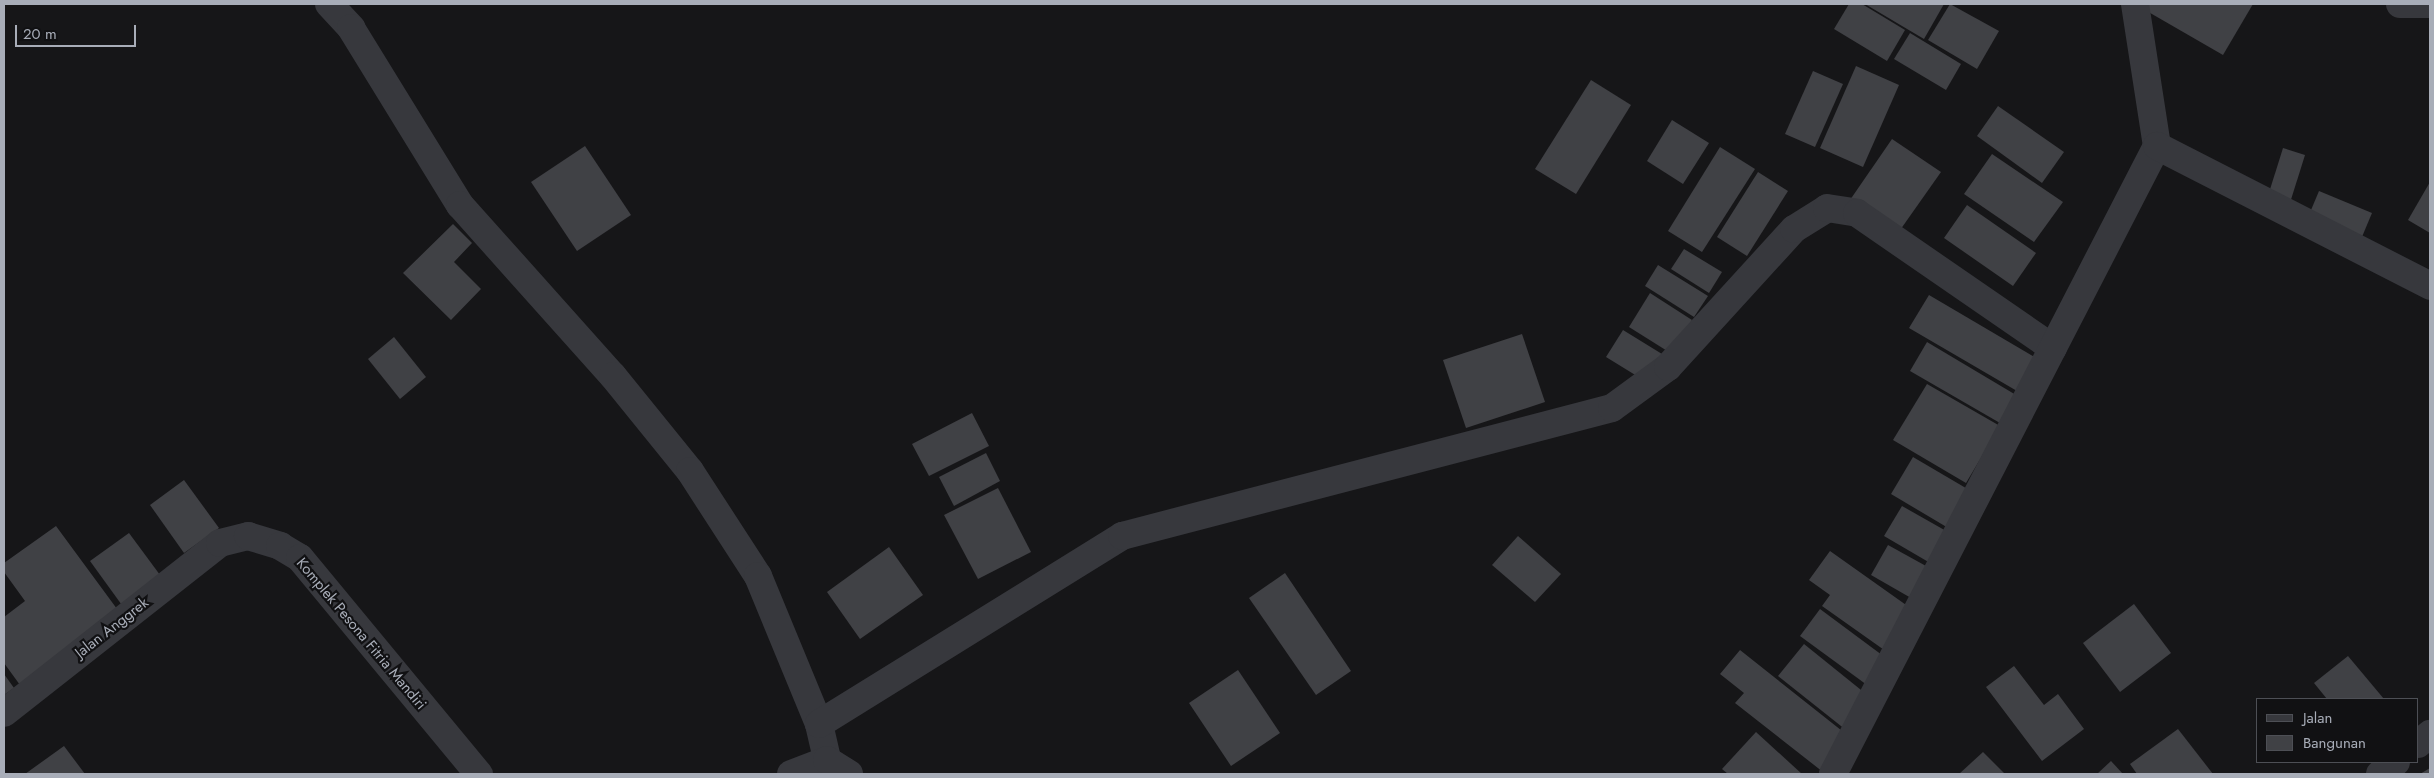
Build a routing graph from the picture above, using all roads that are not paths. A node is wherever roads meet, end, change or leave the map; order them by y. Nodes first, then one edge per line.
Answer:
1 (329, 4) edge
2 (2134, 4) edge
3 (2400, 4) edge
4 (2429, 4) edge
5 (2157, 146) junction
6 (2430, 286) edge
7 (2053, 348) junction
8 (220, 543) joint
9 (4, 713) edge
10 (819, 724) junction
11 (2430, 734) edge
12 (2419, 743) edge
13 (2395, 763) edge
14 (838, 767) edge
15 (479, 774) edge
16 (791, 774) edge
17 (1833, 774) edge
18 (2380, 774) edge

1 - 10 street
2 - 5 street
3 - 4 street
5 - 6 street
5 - 7 street
7 - 10 street
7 - 17 street
8 - 9 street, Jalan Anggrek
8 - 15 street, Komplek Pesona Fitria Mandiri
10 - 14 street
11 - 12 street
13 - 18 street
14 - 16 street

